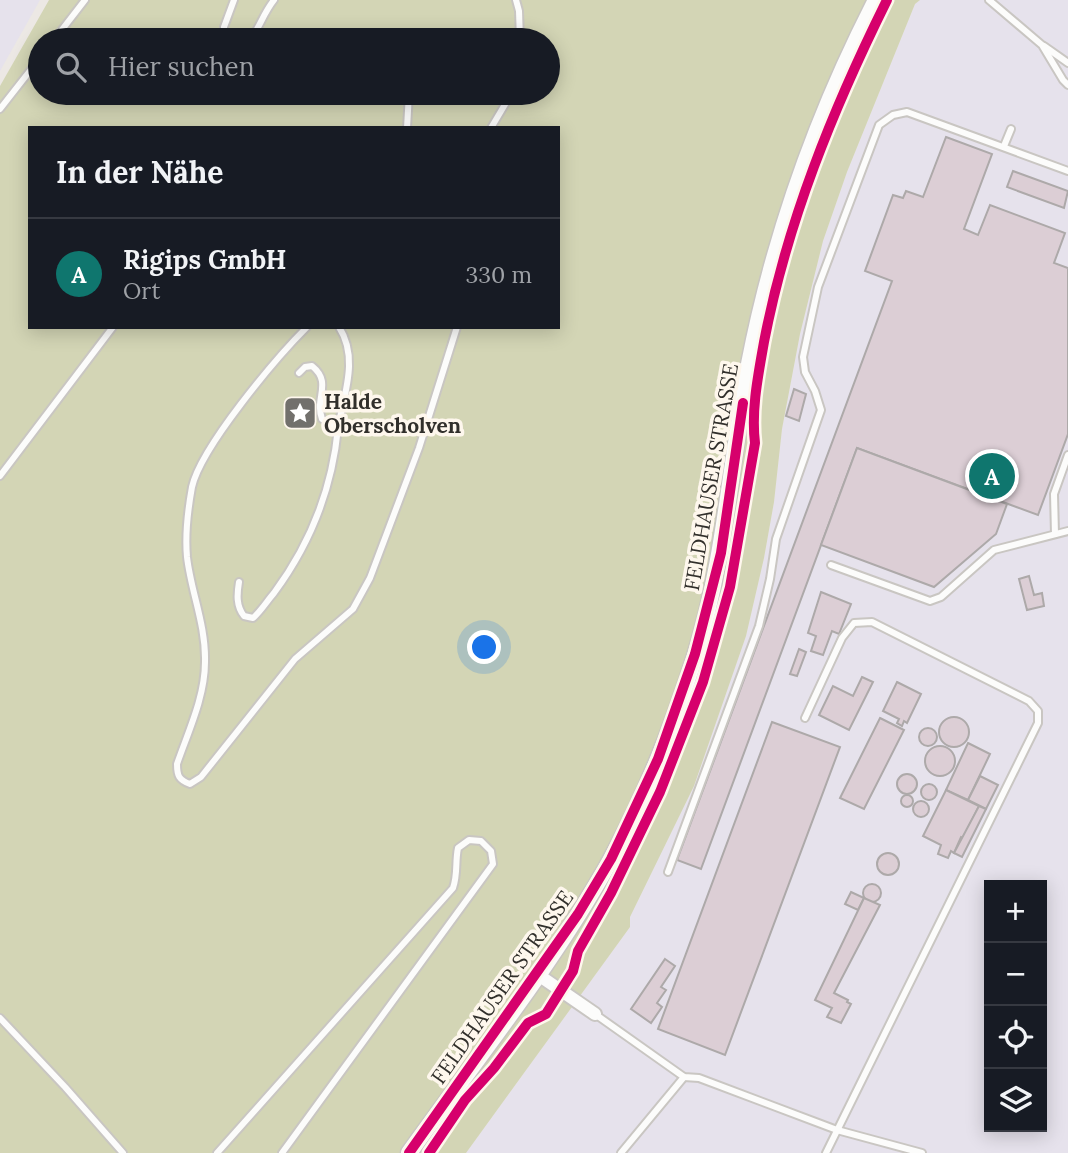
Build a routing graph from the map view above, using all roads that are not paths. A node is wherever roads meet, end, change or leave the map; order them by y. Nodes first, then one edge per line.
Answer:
1 (85, 0) edge
2 (234, 0) edge
3 (274, 0) edge
4 (516, 0) edge
5 (876, 0) edge
6 (989, 0) edge
7 (63, 28) edge
8 (224, 28) edge
9 (258, 28) edge
10 (520, 28) edge
11 (1042, 45) junction
12 (1068, 63) edge
13 (28, 73) edge
14 (1068, 85) edge
15 (408, 105) edge
16 (505, 105) edge
17 (0, 109) edge
18 (407, 126) edge
19 (492, 126) edge
20 (1011, 129) dead end
21 (1004, 146) junction
22 (1068, 171) edge
23 (111, 329) edge
24 (305, 329) edge
25 (340, 329) edge
26 (456, 329) edge
27 (299, 373) dead end
28 (338, 428) junction
29 (1068, 455) edge
30 (0, 476) edge
31 (1068, 531) edge
32 (1055, 534) junction
33 (831, 565) dead end
34 (239, 582) dead end
35 (805, 718) dead end
36 (668, 872) dead end
37 (537, 974) junction
38 (595, 1014) joint
39 (0, 1018) edge
40 (684, 1077) junction
41 (837, 1130) junction
42 (123, 1153) edge
43 (217, 1153) edge
44 (282, 1153) edge
45 (409, 1153) edge
46 (621, 1153) edge
47 (826, 1153) edge
48 (922, 1153) edge

1 - 7 lane
2 - 8 lane
3 - 9 lane
4 - 10 lane
5 - 37 street, FELDHAUSER STRASSE
6 - 11 lane
11 - 12 lane
11 - 14 lane
13 - 17 lane
15 - 18 lane
16 - 19 lane
20 - 21 lane
21 - 22 lane
21 - 36 lane
23 - 30 lane
24 - 26 lane
25 - 28 lane
27 - 28 lane
28 - 34 lane
29 - 32 lane
31 - 32 lane
32 - 33 lane
35 - 41 lane
37 - 38 street
37 - 45 street, FELDHAUSER STRASSE
38 - 40 lane
39 - 42 lane
40 - 41 lane
40 - 46 lane
41 - 47 lane
41 - 48 lane
43 - 44 lane

